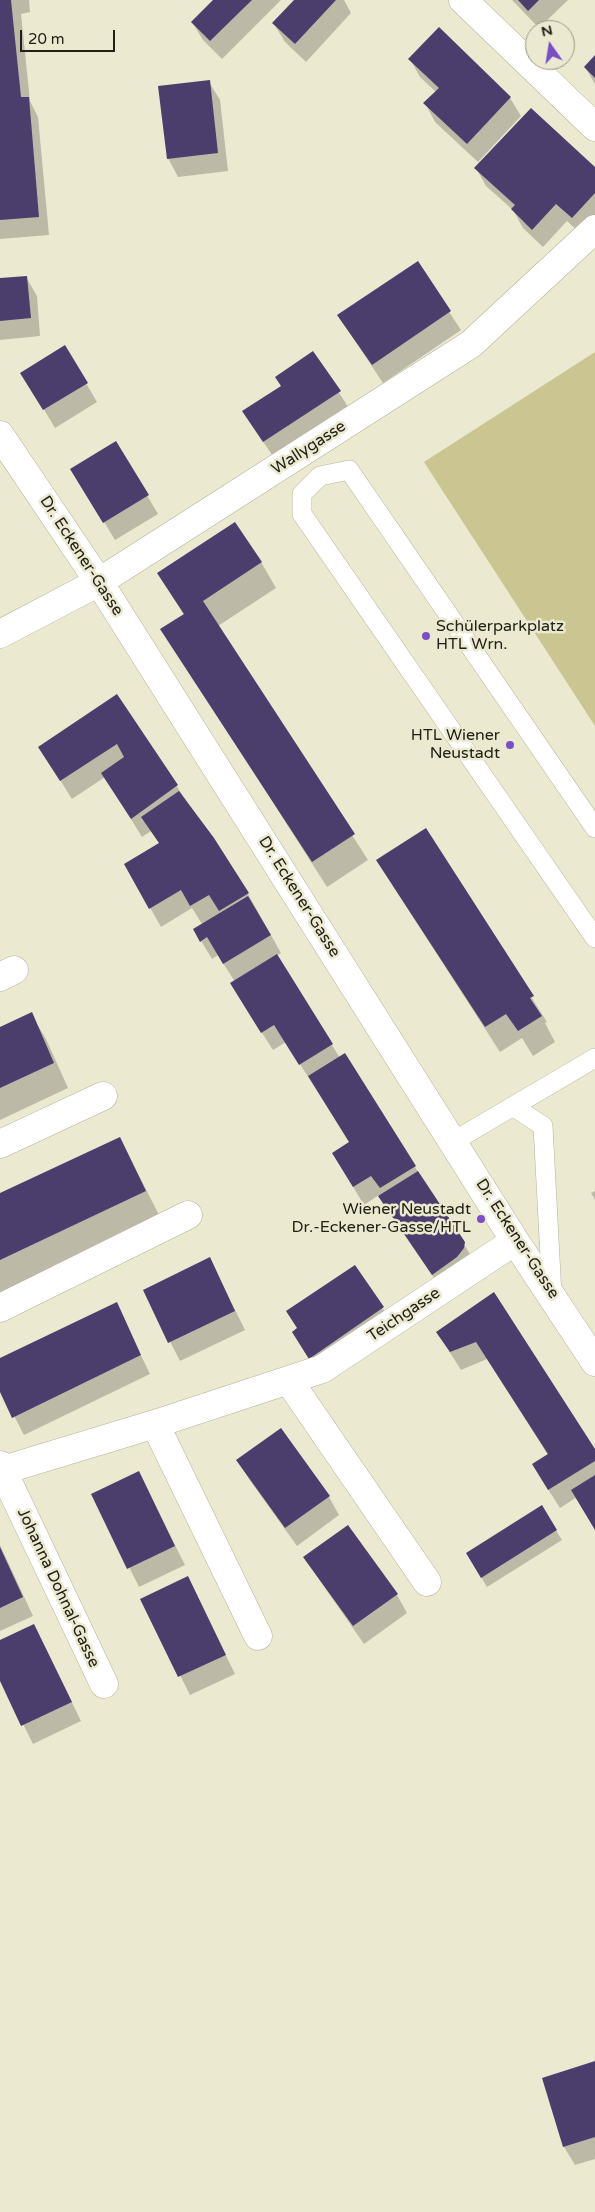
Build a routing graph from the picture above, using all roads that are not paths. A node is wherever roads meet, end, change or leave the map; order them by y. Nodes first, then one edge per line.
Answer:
1 (464, 0) edge
2 (595, 127) edge
3 (595, 229) edge
4 (0, 435) edge
5 (99, 582) junction
6 (0, 634) edge
7 (595, 828) edge
8 (595, 938) edge
9 (595, 1058) edge
10 (103, 1096) dead end
11 (514, 1107) junction
12 (454, 1141) junction
13 (0, 1144) edge
14 (188, 1215) dead end
15 (516, 1241) junction
16 (552, 1294) junction
17 (0, 1308) edge
18 (595, 1362) edge
19 (289, 1381) junction
20 (155, 1424) junction
21 (1, 1469) edge
22 (427, 1582) dead end
23 (258, 1636) dead end
24 (104, 1684) dead end

1 - 2 street
3 - 5 street, Wallygasse
4 - 5 street, Dr. Eckener-Gasse
5 - 6 street, Wallygasse
5 - 12 street, Dr. Eckener-Gasse
7 - 8 lane
9 - 11 lane
10 - 13 street
11 - 12 lane
11 - 16 lane
12 - 15 street, Dr. Eckener-Gasse
14 - 17 street
15 - 16 street, Dr. Eckener-Gasse
15 - 19 street, Teichgasse
16 - 18 street, Dr. Eckener-Gasse
19 - 20 street, Teichgasse
19 - 22 street
20 - 21 street, Teichgasse
20 - 23 street
21 - 24 street, Johanna Dohnal-Gasse

